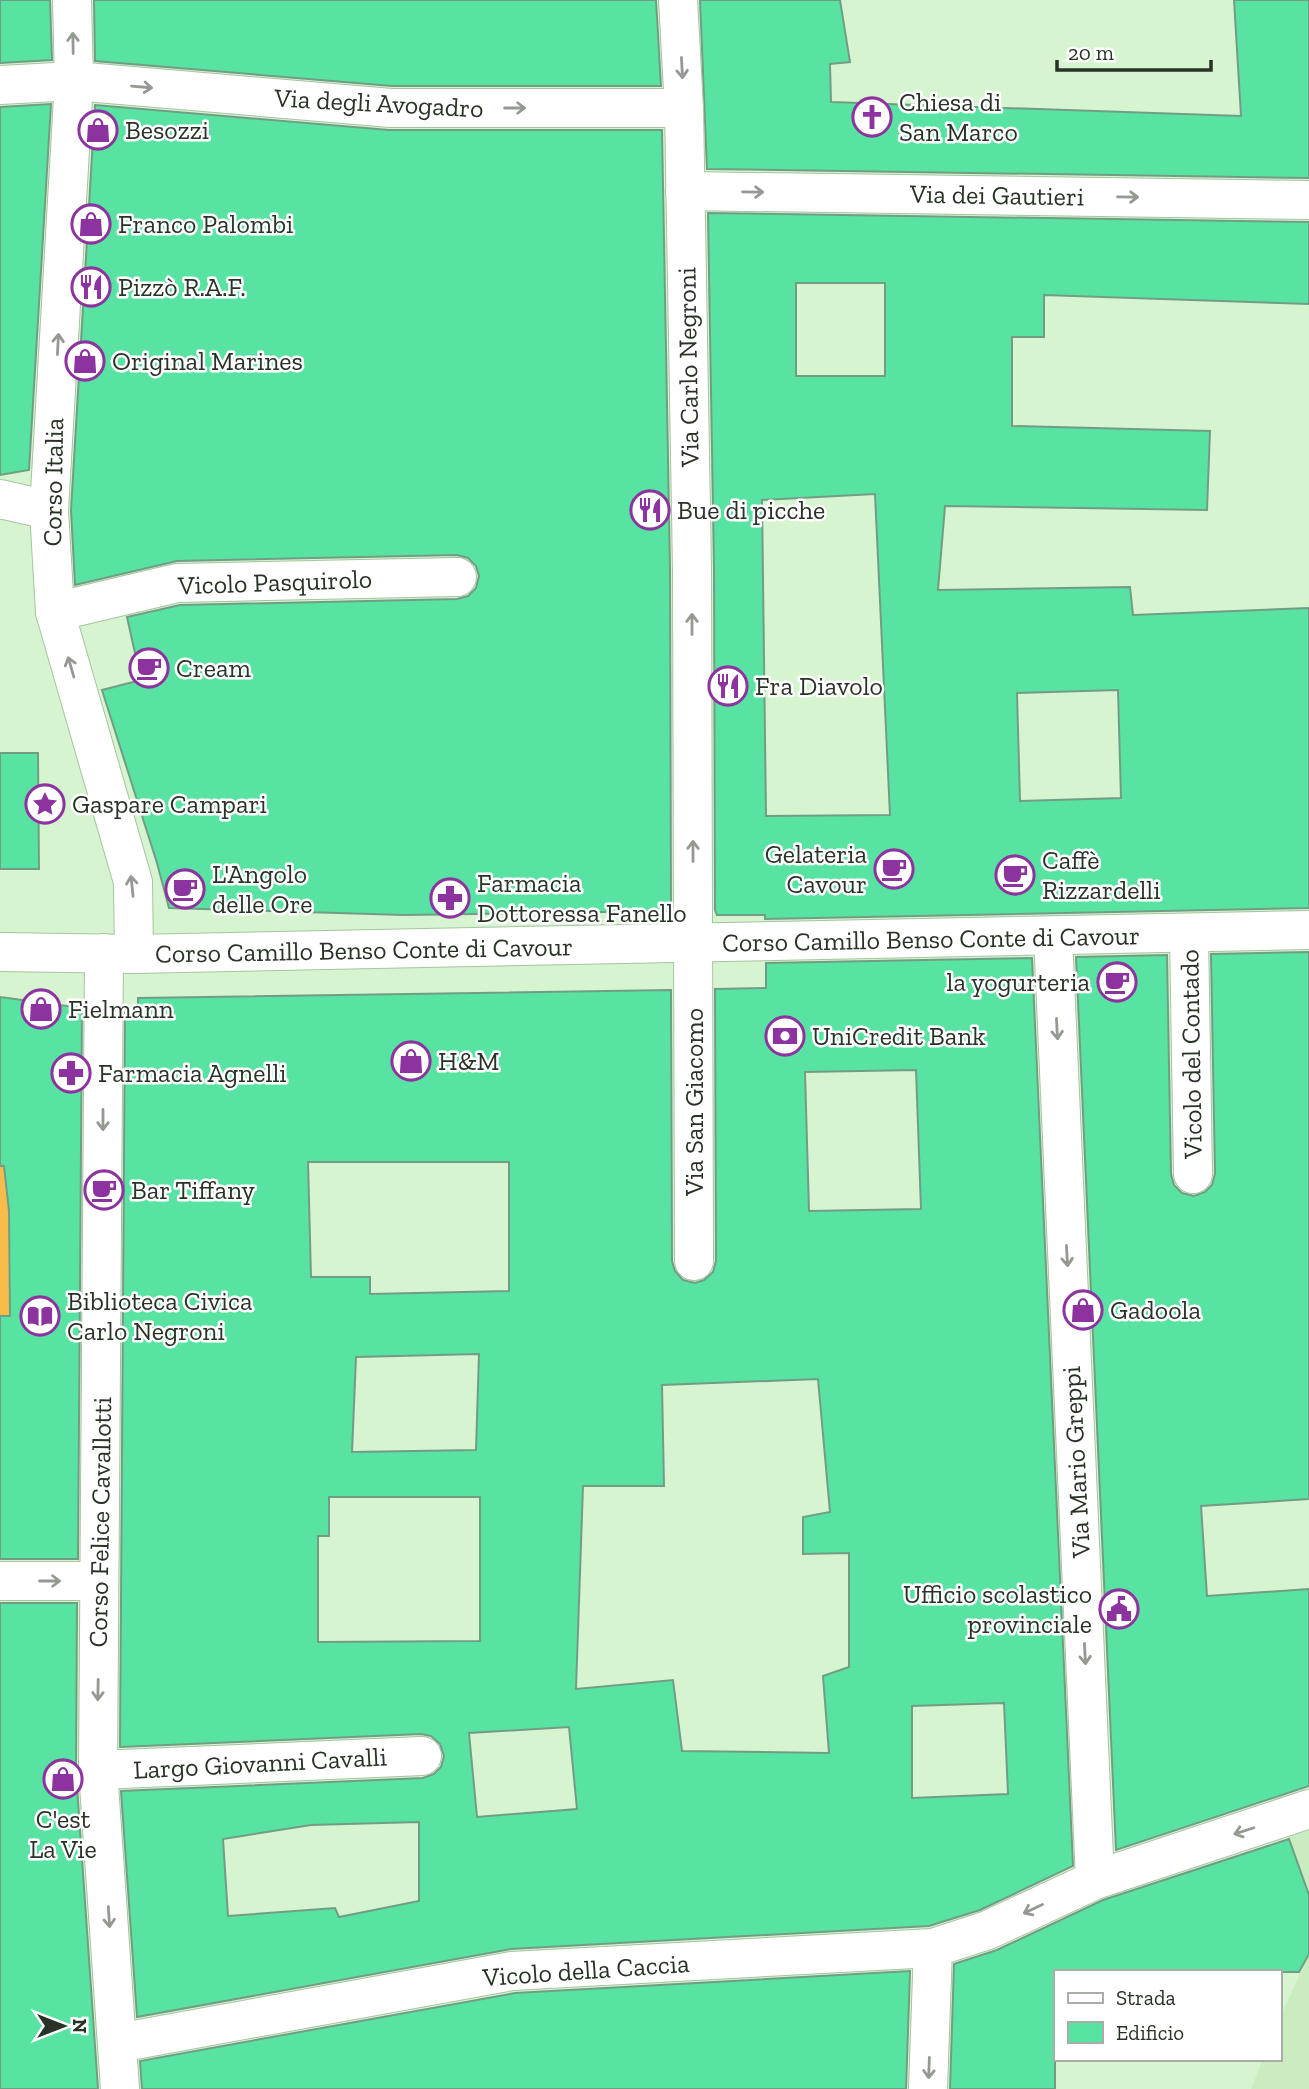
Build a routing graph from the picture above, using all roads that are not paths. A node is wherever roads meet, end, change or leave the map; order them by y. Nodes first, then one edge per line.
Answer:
1 (72, 0) edge
2 (678, 0) edge
3 (74, 81) junction
4 (0, 85) edge
5 (684, 108) junction
6 (685, 191) junction
7 (1309, 200) edge
8 (0, 499) edge
9 (49, 510) junction
10 (457, 577) dead end
11 (55, 612) junction
12 (1309, 930) edge
13 (1189, 933) junction
14 (1053, 936) junction
15 (694, 944) junction
16 (0, 952) edge
17 (119, 954) junction
18 (1193, 1174) dead end
19 (694, 1261) dead end
20 (0, 1581) edge
21 (99, 1581) junction
22 (422, 1756) dead end
23 (98, 1770) junction
24 (1309, 1809) edge
25 (1096, 1880) junction
26 (933, 1948) junction
27 (118, 2043) junction
28 (120, 2089) edge
29 (928, 2089) edge

3 -> 1 street, Corso Italia
2 -> 5 street, Via Carlo Negroni
3 - 4 street, Via degli Avogadro
3 -> 5 street, Via degli Avogadro
9 -> 3 street, Corso Italia
5 - 6 street, Via Carlo Negroni
6 -> 7 street, Via dei Gautieri
15 -> 6 street, Via Carlo Negroni
8 - 9 street
9 - 11 street, Corso Italia
10 - 11 street, Vicolo Pasquirolo
17 -> 11 street, Corso Italia
12 - 13 street, Corso Camillo Benso Conte di Cavour
13 - 14 street, Corso Camillo Benso Conte di Cavour
13 - 18 street, Vicolo del Contado
14 - 15 street, Corso Camillo Benso Conte di Cavour
14 -> 25 street, Via Mario Greppi
15 - 17 street, Corso Camillo Benso Conte di Cavour
15 - 19 street, Via San Giacomo
16 - 17 street, Corso Camillo Benso Conte di Cavour
17 -> 21 street, Corso Felice Cavallotti
20 -> 21 street
21 -> 23 street, Corso Felice Cavallotti
22 - 23 street, Largo Giovanni Cavalli
23 -> 27 street, Corso Felice Cavallotti
24 -> 25 street
25 -> 26 street
26 - 27 street, Vicolo della Caccia
26 -> 29 street
27 - 28 street, Corso Felice Cavallotti

